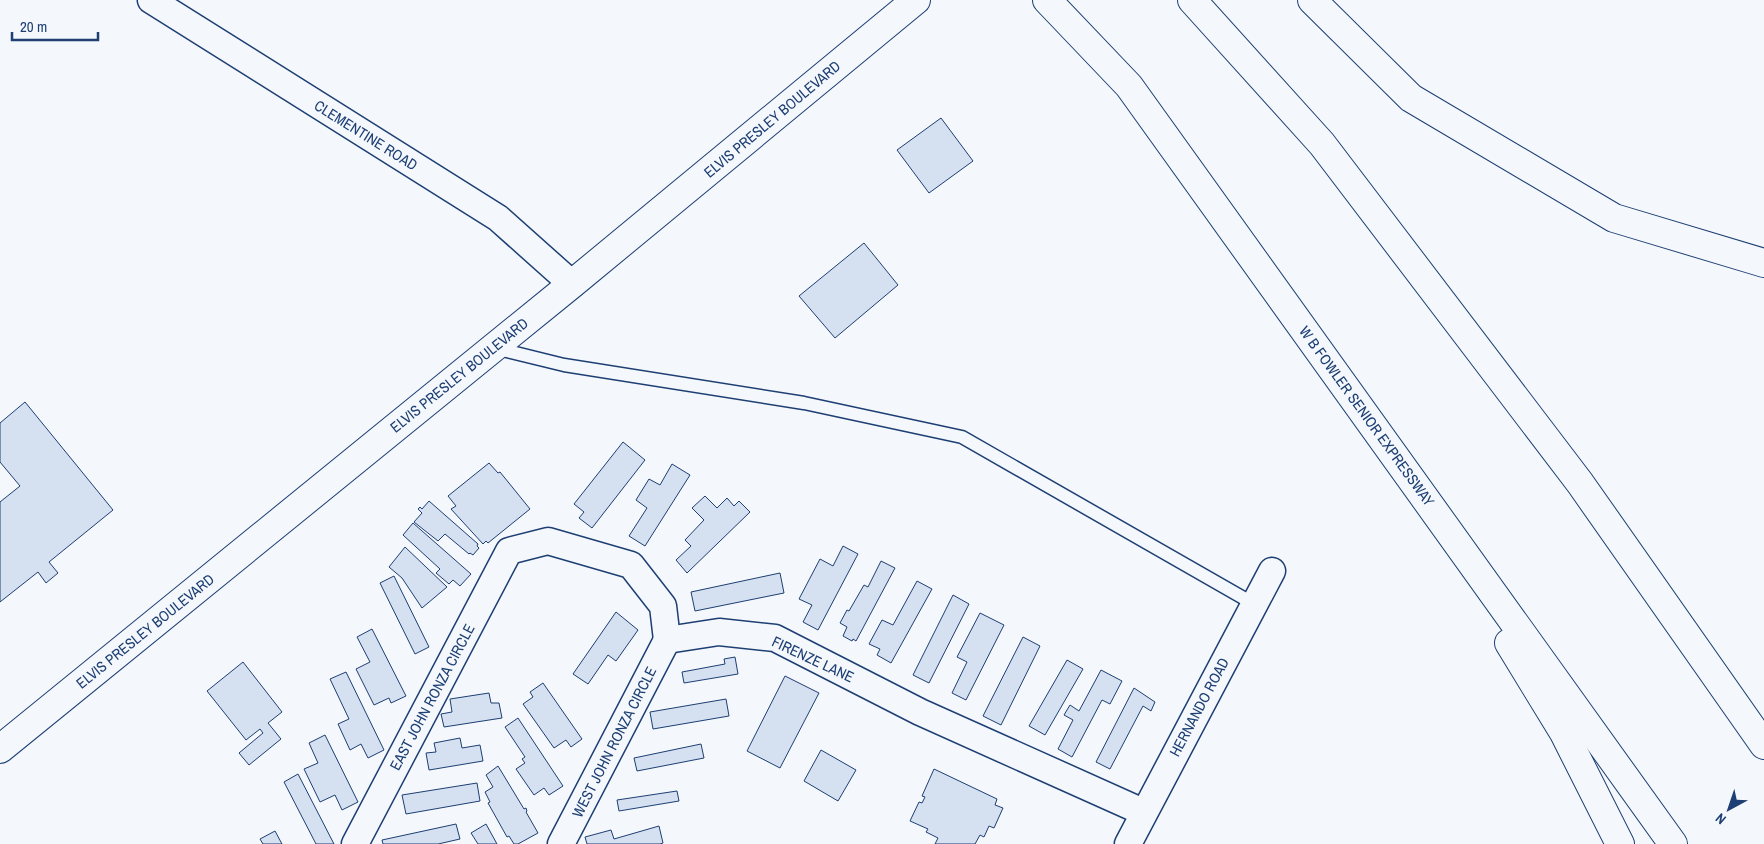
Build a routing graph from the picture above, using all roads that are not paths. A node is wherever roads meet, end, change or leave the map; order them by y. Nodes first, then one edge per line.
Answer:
1 (151, 0) edge
2 (916, 0) edge
3 (1047, 0) edge
4 (1192, 0) edge
5 (1312, 0) edge
6 (1764, 263) edge
7 (572, 284) junction
8 (492, 347) junction
9 (1385, 441) junction
10 (1272, 570) dead end
11 (1254, 604) junction
12 (667, 640) junction
13 (1764, 745) edge
14 (0, 749) edge
15 (1143, 812) junction
16 (355, 844) edge
17 (561, 844) edge
18 (1128, 844) edge
19 (1620, 844) edge
20 (1673, 844) edge

1 - 7 street, CLEMENTINE ROAD
2 - 7 main road, ELVIS PRESLEY BOULEVARD
3 - 9 main road, W B FOWLER SENIOR EXPRESSWAY
4 - 13 main road
5 - 6 main road
7 - 8 main road, ELVIS PRESLEY BOULEVARD
8 - 11 lane
8 - 14 main road, ELVIS PRESLEY BOULEVARD
9 - 19 main road
9 - 20 main road, W B FOWLER SENIOR EXPRESSWAY
10 - 11 street, HERNANDO ROAD
11 - 15 street, HERNANDO ROAD
12 - 15 street, FIRENZE LANE
12 - 16 street, EAST JOHN RONZA CIRCLE
12 - 17 street, WEST JOHN RONZA CIRCLE
15 - 18 street, HERNANDO ROAD

